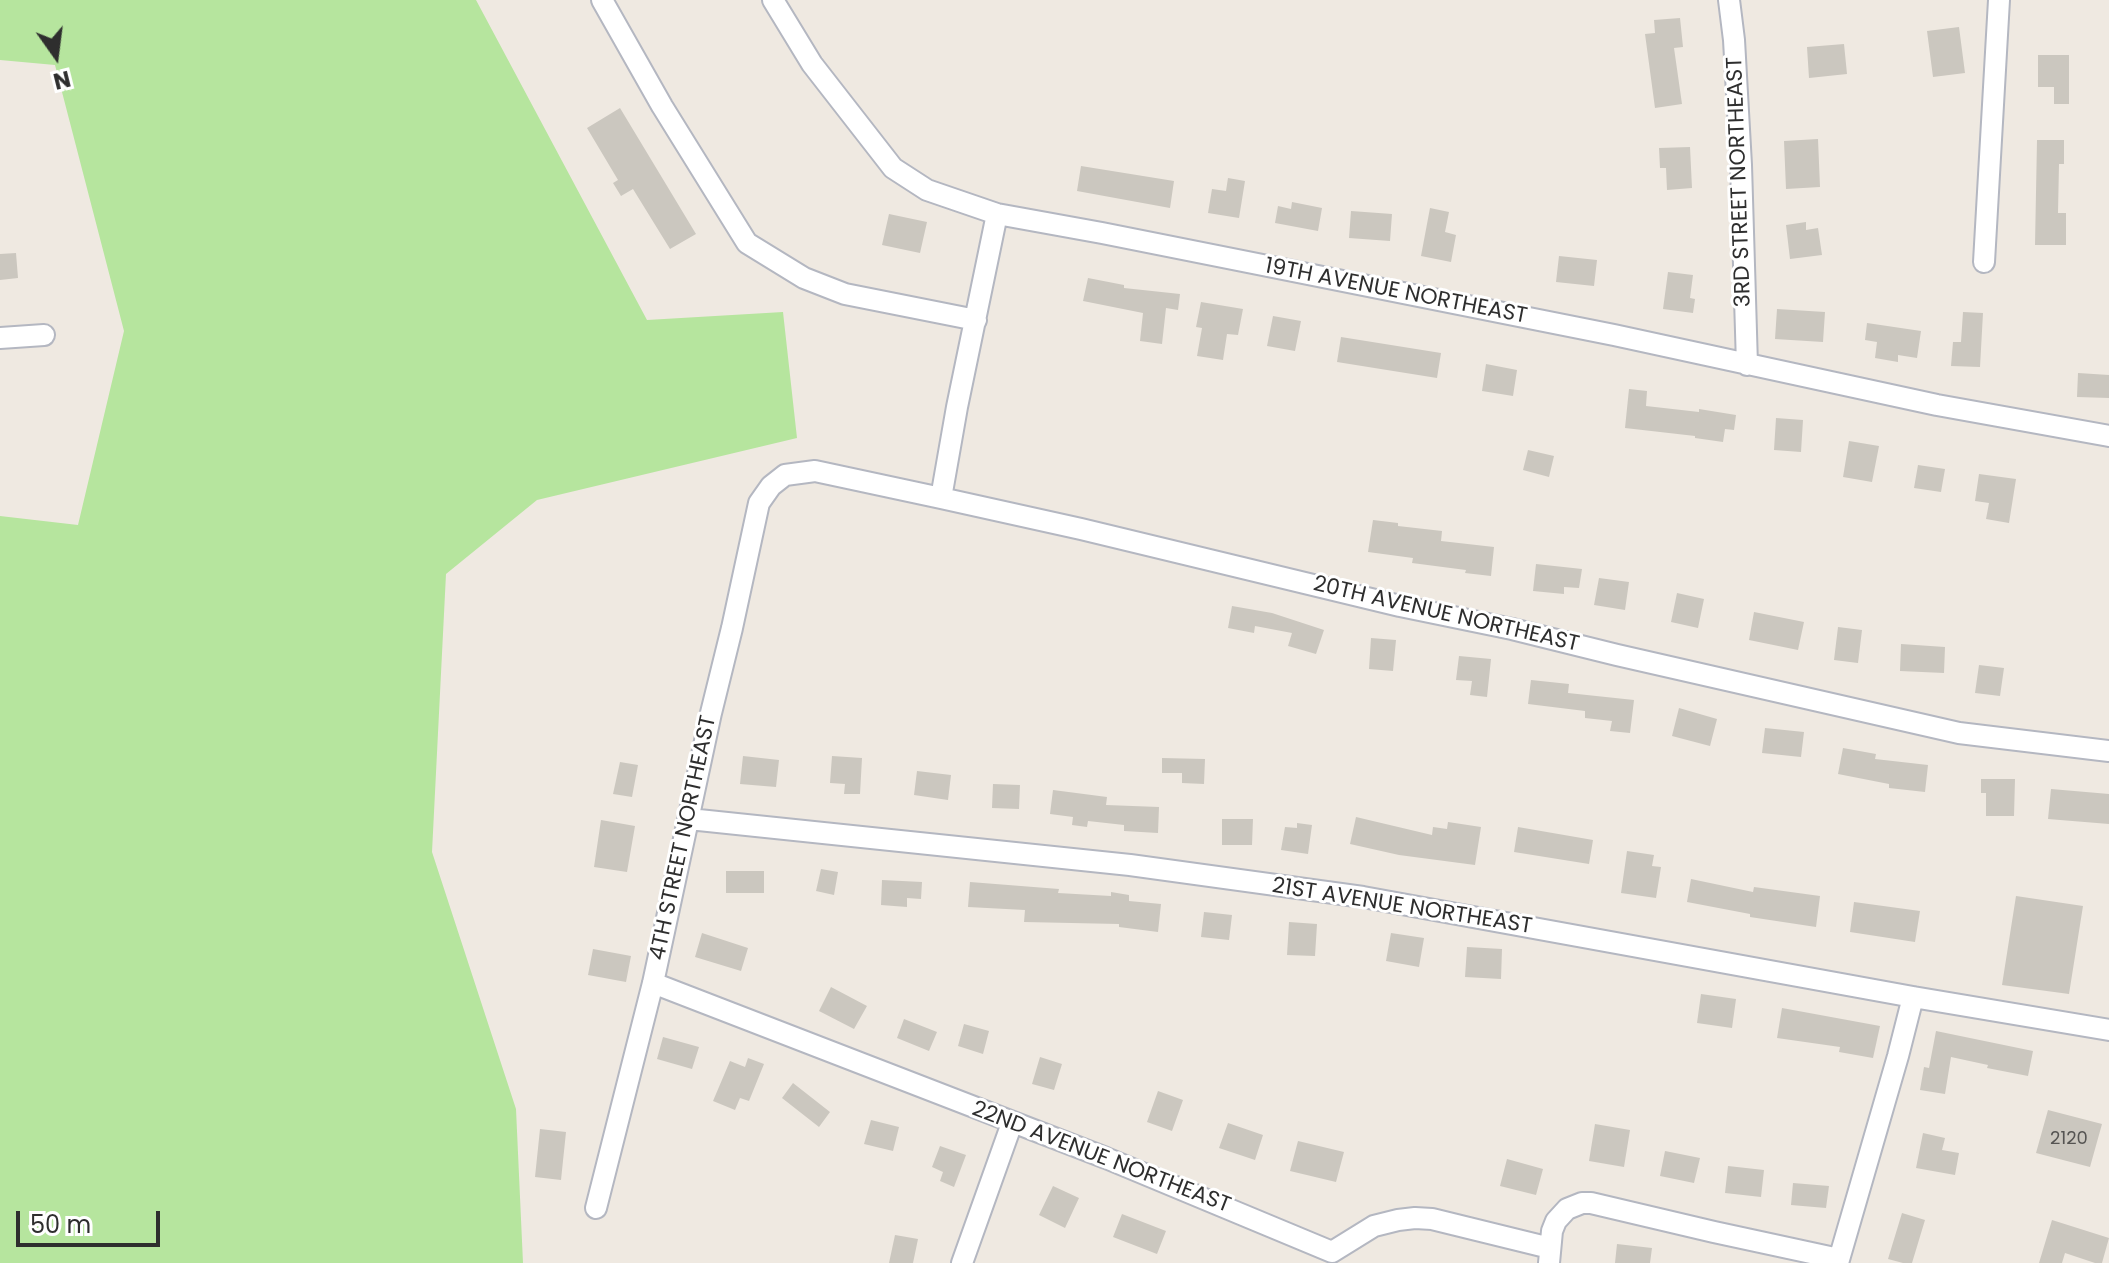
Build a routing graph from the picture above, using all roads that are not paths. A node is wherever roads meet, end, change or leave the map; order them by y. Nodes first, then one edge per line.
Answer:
1 (602, 0) edge
2 (773, 0) edge
3 (1729, 0) edge
4 (1999, 0) edge
5 (997, 214) junction
6 (1984, 262) dead end
7 (976, 320) junction
8 (44, 335) dead end
9 (0, 338) edge
10 (1747, 365) junction
11 (2109, 436) edge
12 (785, 475) joint
13 (941, 498) junction
14 (2109, 751) edge
15 (689, 819) junction
16 (653, 983) junction
17 (1913, 997) junction
18 (2109, 1030) edge
19 (1012, 1123) junction
20 (596, 1208) dead end
21 (1550, 1256) edge
22 (1324, 1258) edge
23 (1838, 1261) edge
24 (962, 1263) edge

1 - 7 street
2 - 5 street, 19TH AVENUE NORTHEAST
3 - 10 street, 3RD STREET NORTHEAST
4 - 6 street
5 - 7 street
5 - 10 street, 19TH AVENUE NORTHEAST
7 - 13 street
8 - 9 street
10 - 11 street, 19TH AVENUE NORTHEAST
12 - 13 street, 20TH AVENUE NORTHEAST
12 - 15 street, 4TH STREET NORTHEAST
13 - 14 street, 20TH AVENUE NORTHEAST
15 - 16 street, 4TH STREET NORTHEAST
15 - 17 street, 21ST AVENUE NORTHEAST
16 - 19 street, 22ND AVENUE NORTHEAST
16 - 20 street, 4TH STREET NORTHEAST
17 - 18 street, 21ST AVENUE NORTHEAST
17 - 23 street
19 - 22 street, 22ND AVENUE NORTHEAST
19 - 24 street
21 - 22 street, 22ND AVENUE NORTHEAST
21 - 23 street

